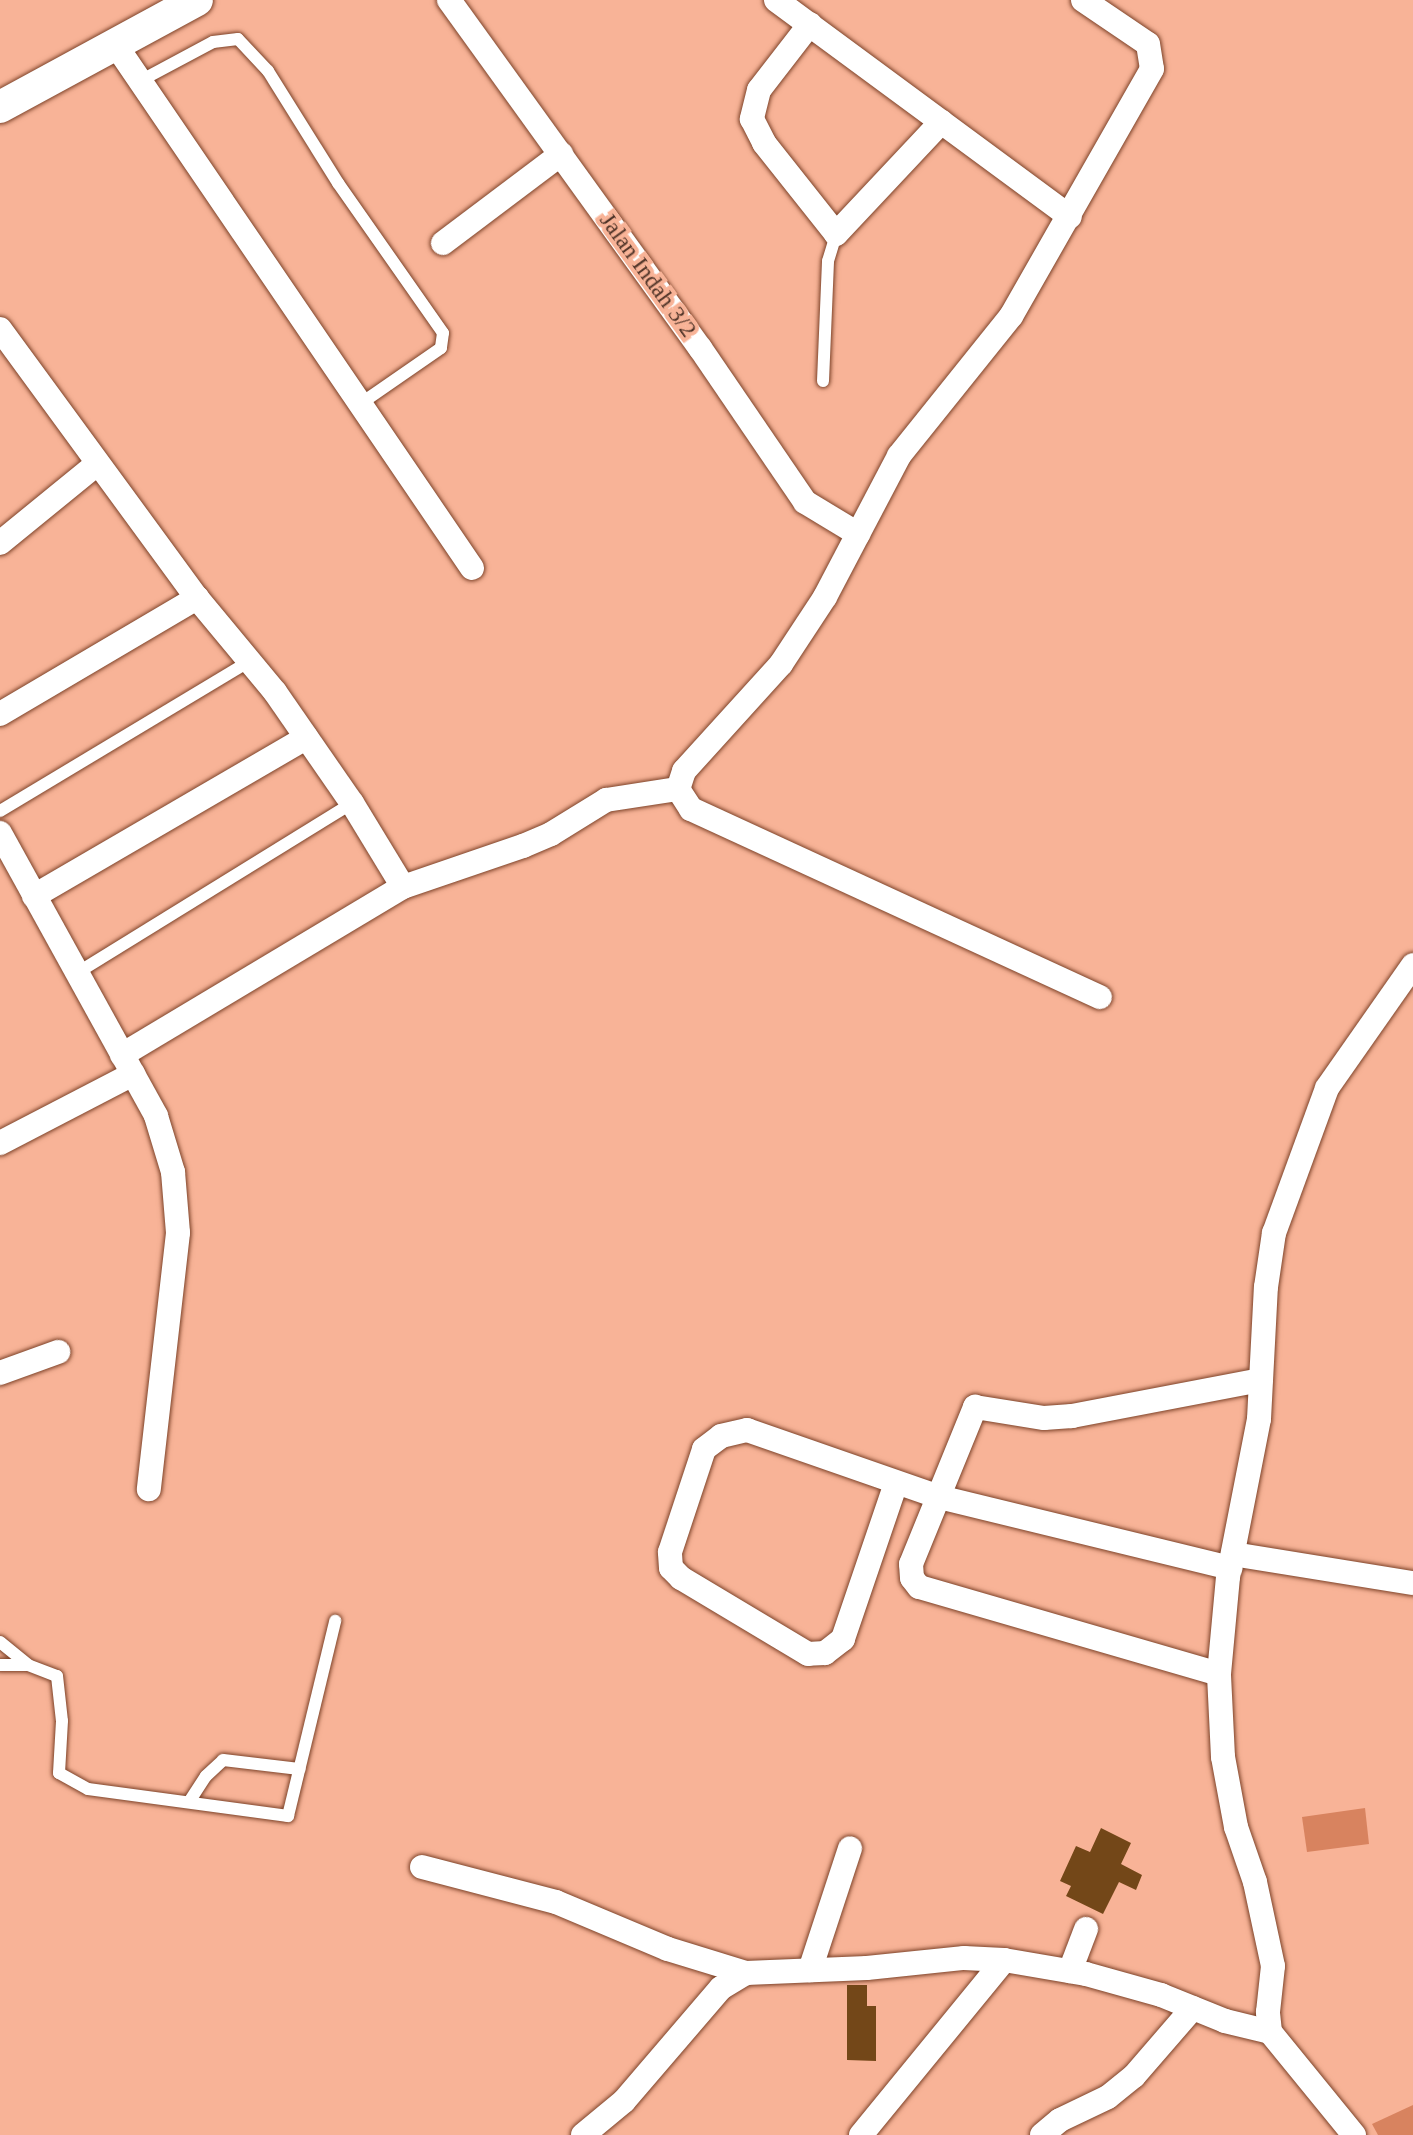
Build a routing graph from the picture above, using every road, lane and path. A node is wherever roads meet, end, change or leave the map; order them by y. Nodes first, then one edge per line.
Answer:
1 (197, 0) edge
2 (449, 0) edge
3 (776, 0) edge
4 (1083, 0) edge
5 (810, 24) junction
6 (115, 44) junction
7 (140, 81) junction
8 (0, 107) edge
9 (941, 122) junction
10 (561, 154) junction
11 (1070, 217) junction
12 (836, 234) junction
13 (443, 243) dead end
14 (3, 339) edge
15 (823, 381) dead end
16 (360, 404) junction
17 (97, 464) junction
18 (858, 534) junction
19 (0, 543) edge
20 (472, 568) dead end
21 (197, 598) junction
22 (250, 661) junction
23 (0, 714) edge
24 (306, 738) junction
25 (678, 789) junction
26 (352, 803) junction
27 (0, 811) edge
28 (0, 833) edge
29 (403, 887) junction
30 (34, 896) junction
31 (1413, 965) edge
32 (77, 973) junction
33 (1100, 997) dead end
34 (127, 1065) junction
35 (0, 1143) edge
36 (58, 1352) dead end
37 (0, 1373) edge
38 (1261, 1380) junction
39 (896, 1483) junction
40 (149, 1489) dead end
41 (939, 1497) junction
42 (1231, 1561) junction
43 (1413, 1583) edge
44 (335, 1621) dead end
45 (0, 1642) edge
46 (0, 1665) edge
47 (28, 1665) junction
48 (1219, 1674) junction
49 (299, 1769) junction
50 (189, 1802) junction
51 (850, 1848) dead end
52 (422, 1867) dead end
53 (1086, 1929) dead end
54 (1004, 1960) junction
55 (810, 1970) junction
56 (1070, 1971) junction
57 (746, 1973) junction
58 (1193, 2008) junction
59 (1270, 2032) junction
60 (583, 2135) edge
61 (861, 2135) edge
62 (1042, 2135) edge
63 (1354, 2135) edge

1 - 6 street
2 - 10 street, Jalan Indah 3/2
3 - 5 street
4 - 11 street
5 - 9 street
5 - 12 street
6 - 7 street
6 - 8 street
7 - 16 street
7 - 16 lane
9 - 11 street
9 - 12 street
10 - 13 street
10 - 18 street, Jalan Indah 3/2
11 - 18 street
12 - 15 lane
14 - 17 street
16 - 20 street
17 - 19 street
17 - 21 street
18 - 25 street
21 - 22 street
21 - 23 street
22 - 24 street
22 - 27 lane
24 - 26 street
24 - 30 street
25 - 29 street
25 - 33 street
26 - 29 street
26 - 32 lane
28 - 30 street
29 - 34 street
30 - 32 street
31 - 38 street
32 - 34 street
34 - 35 street
34 - 40 street
36 - 37 street
38 - 41 street
38 - 42 street
39 - 39 street
39 - 41 street
41 - 42 street
41 - 48 street
42 - 43 street
42 - 48 street
44 - 49 lane
45 - 47 lane
46 - 47 lane
47 - 50 lane
48 - 59 street
49 - 50 lane
49 - 50 lane
51 - 55 street
52 - 57 street
53 - 56 street
54 - 55 street
54 - 56 street
54 - 61 street
55 - 57 street
56 - 58 street
57 - 60 street
58 - 59 street
58 - 62 street
59 - 63 street

